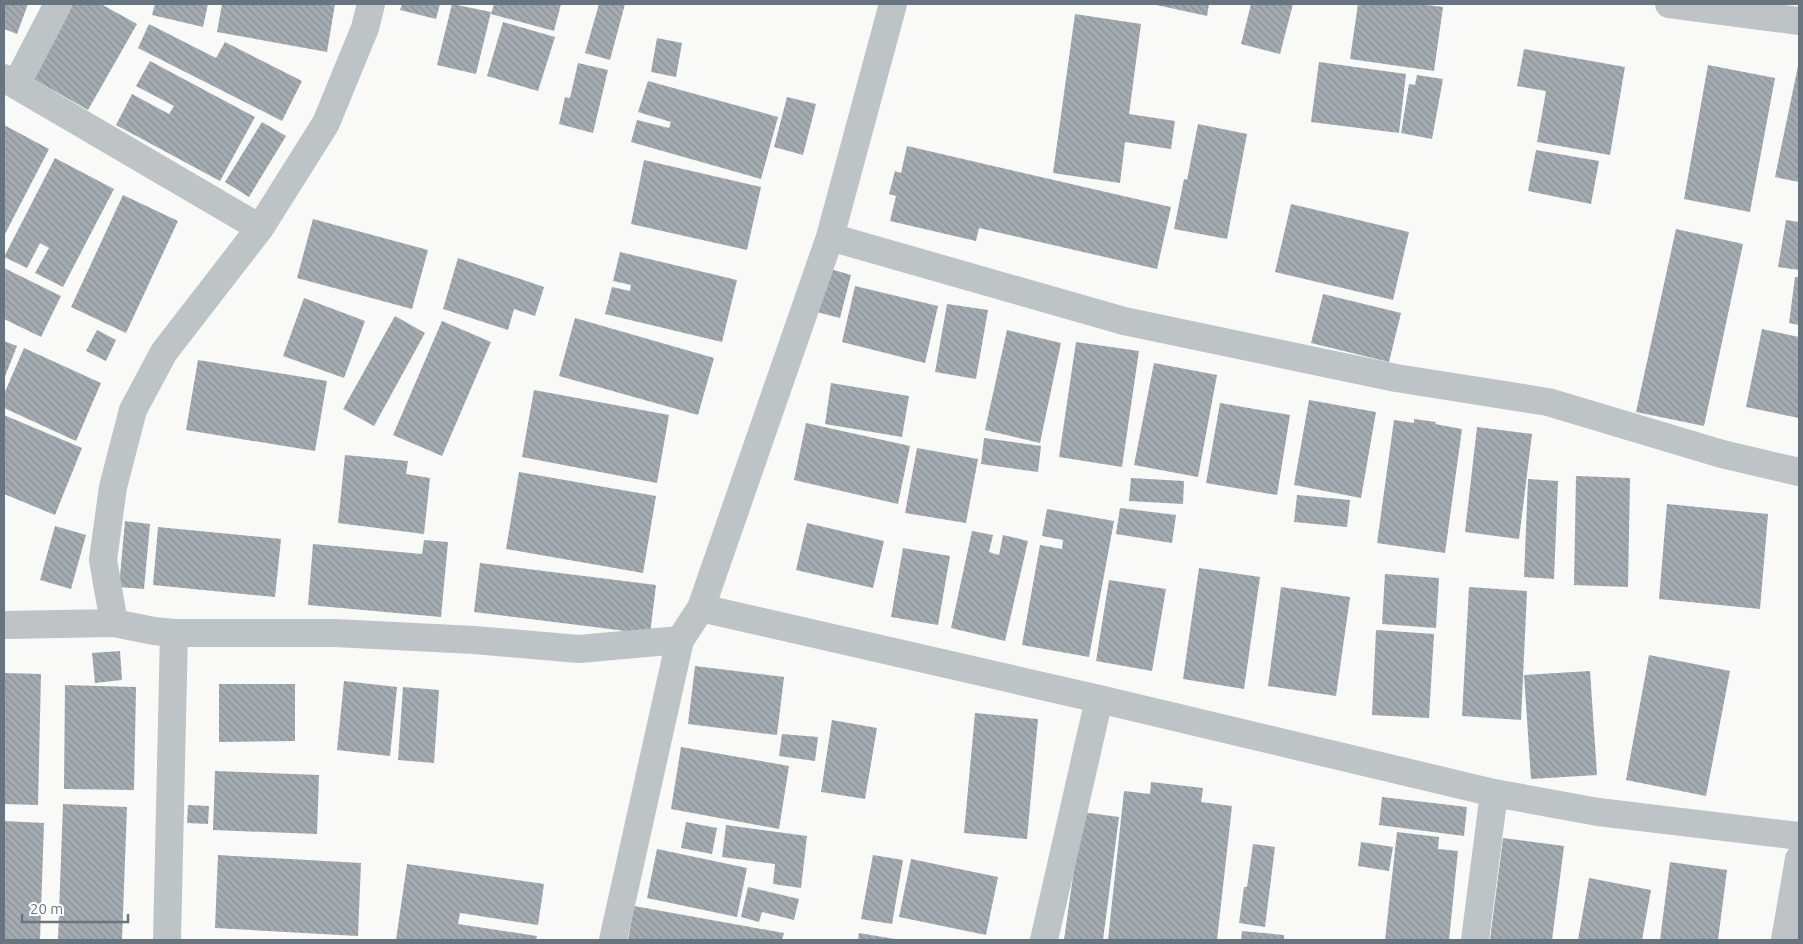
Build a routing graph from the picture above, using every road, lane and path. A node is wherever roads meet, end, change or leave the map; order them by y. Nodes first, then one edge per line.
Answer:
1 (58, 4) edge
2 (371, 4) edge
3 (893, 4) edge
4 (1669, 4) edge
5 (1799, 21) edge
6 (10, 82) edge
7 (260, 228) junction
8 (830, 237) junction
9 (1799, 472) edge
10 (701, 608) junction
11 (114, 623) junction
12 (4, 625) edge
13 (174, 633) junction
14 (680, 640) junction
15 (1099, 699) junction
16 (1494, 792) junction
17 (1799, 836) edge
18 (1799, 858) edge
19 (167, 940) edge
20 (614, 940) edge
21 (1044, 940) edge
22 (1475, 940) edge
23 (1784, 940) edge

1 - 6 street
2 - 7 street
3 - 8 street
4 - 5 street
6 - 7 street
7 - 11 street
8 - 9 street
8 - 10 street
10 - 14 street
10 - 15 street
11 - 12 street
11 - 13 street
13 - 14 street
13 - 19 street
14 - 20 street
15 - 16 street
15 - 21 street
16 - 17 street
16 - 22 street
18 - 23 street

